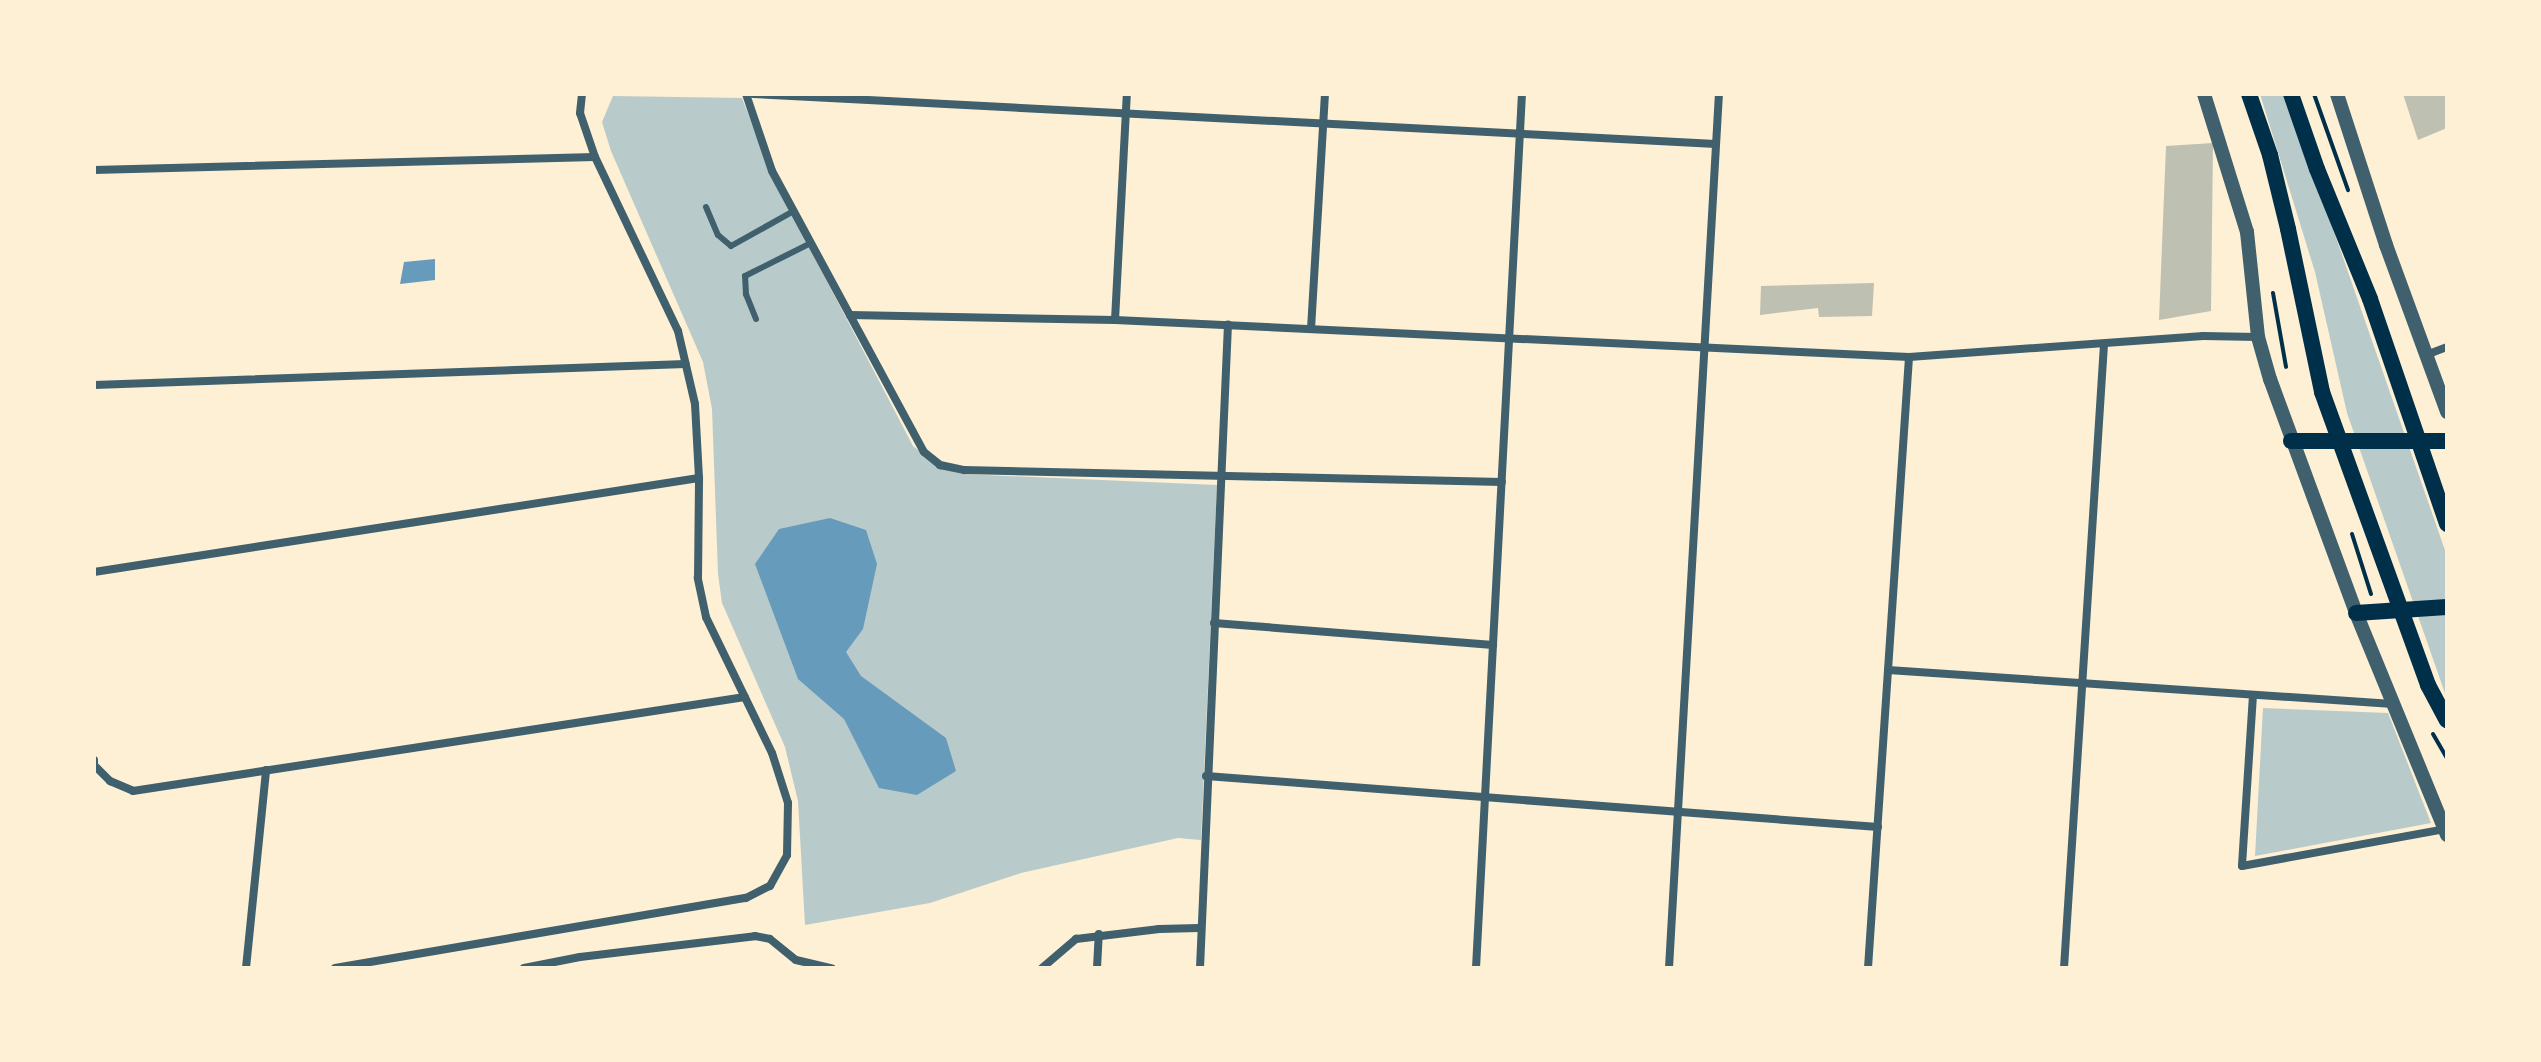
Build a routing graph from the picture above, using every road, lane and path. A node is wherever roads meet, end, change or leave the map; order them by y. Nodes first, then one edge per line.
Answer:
1 (582, 94) edge
2 (746, 94) edge
3 (753, 94) edge
4 (1127, 94) edge
5 (1325, 94) edge
6 (1522, 94) edge
7 (1719, 94) edge
8 (2204, 94) edge
9 (2249, 94) edge
10 (2291, 94) edge
11 (2314, 94) edge
12 (2337, 94) edge
13 (929, 98) edge
14 (1126, 113) junction
15 (1323, 124) junction
16 (1520, 134) junction
17 (1716, 144) junction
18 (595, 157) junction
19 (94, 170) edge
20 (2353, 204) dead end
21 (706, 207) dead end
22 (794, 211) junction
23 (811, 243) junction
24 (850, 315) junction
25 (756, 319) dead end
26 (1115, 320) junction
27 (1228, 325) junction
28 (1311, 329) junction
29 (1510, 337) junction
30 (2258, 337) junction
31 (2104, 345) junction
32 (1706, 346) junction
33 (2447, 347) edge
34 (2426, 355) junction
35 (1909, 357) junction
36 (686, 364) junction
37 (94, 385) edge
38 (2447, 412) edge
39 (2291, 441) junction
40 (2340, 441) junction
41 (2419, 441) junction
42 (2447, 441) edge
43 (1222, 476) junction
44 (699, 478) junction
45 (1502, 482) junction
46 (2447, 524) edge
47 (94, 572) edge
48 (2447, 607) edge
49 (2402, 610) junction
50 (2356, 613) junction
51 (1214, 623) junction
52 (1493, 645) junction
53 (1888, 670) junction
54 (2082, 683) junction
55 (2253, 695) junction
56 (745, 697) junction
57 (2393, 704) junction
58 (2447, 720) edge
59 (94, 760) edge
60 (266, 770) junction
61 (1206, 776) junction
62 (1485, 797) junction
63 (1679, 812) junction
64 (1878, 827) junction
65 (2446, 832) edge
66 (1199, 928) junction
67 (1099, 934) junction
68 (793, 964) edge
69 (246, 968) edge
70 (335, 968) edge
71 (524, 968) edge
72 (832, 968) edge
73 (1042, 968) edge
74 (1097, 968) edge
75 (1200, 968) edge
76 (1476, 968) edge
77 (1669, 968) edge
78 (1868, 968) edge
79 (2064, 968) edge

1 - 18 street
2 - 22 street
3 - 13 street
4 - 14 street
5 - 15 street
6 - 16 street
7 - 17 street
8 - 30 street
9 - 40 main road
10 - 41 main road
11 - 20 path
12 - 34 street
13 - 14 street
14 - 15 street
14 - 26 street
15 - 16 street
15 - 28 street
16 - 17 street
16 - 29 street
17 - 32 street
18 - 19 street
18 - 36 street
21 - 22 lane
22 - 23 street
23 - 24 street
23 - 25 lane
24 - 26 street
24 - 43 street
26 - 27 street
27 - 28 street
27 - 43 street
28 - 29 street
29 - 32 street
29 - 45 street
30 - 31 street
30 - 39 street
31 - 35 street
31 - 54 street
32 - 35 street
32 - 63 street
33 - 34 street
34 - 38 street
35 - 53 street
36 - 37 street
36 - 44 street
39 - 40 main road
39 - 50 street
40 - 41 main road
40 - 49 main road
41 - 42 main road
41 - 46 main road
43 - 45 street
43 - 51 street
44 - 47 street
44 - 56 street
45 - 52 street
48 - 49 main road
49 - 50 main road
49 - 58 main road
50 - 57 street
51 - 52 street
51 - 61 street
52 - 62 street
53 - 54 street
53 - 64 street
54 - 55 street
54 - 79 street
55 - 57 street
55 - 65 street
56 - 60 street
56 - 70 street
57 - 65 street
59 - 60 street
60 - 69 street
61 - 62 street
61 - 66 street
62 - 63 street
62 - 76 street
63 - 64 street
63 - 77 street
64 - 78 street
66 - 67 street
66 - 75 street
67 - 73 street
67 - 74 street
68 - 71 street
68 - 72 street

